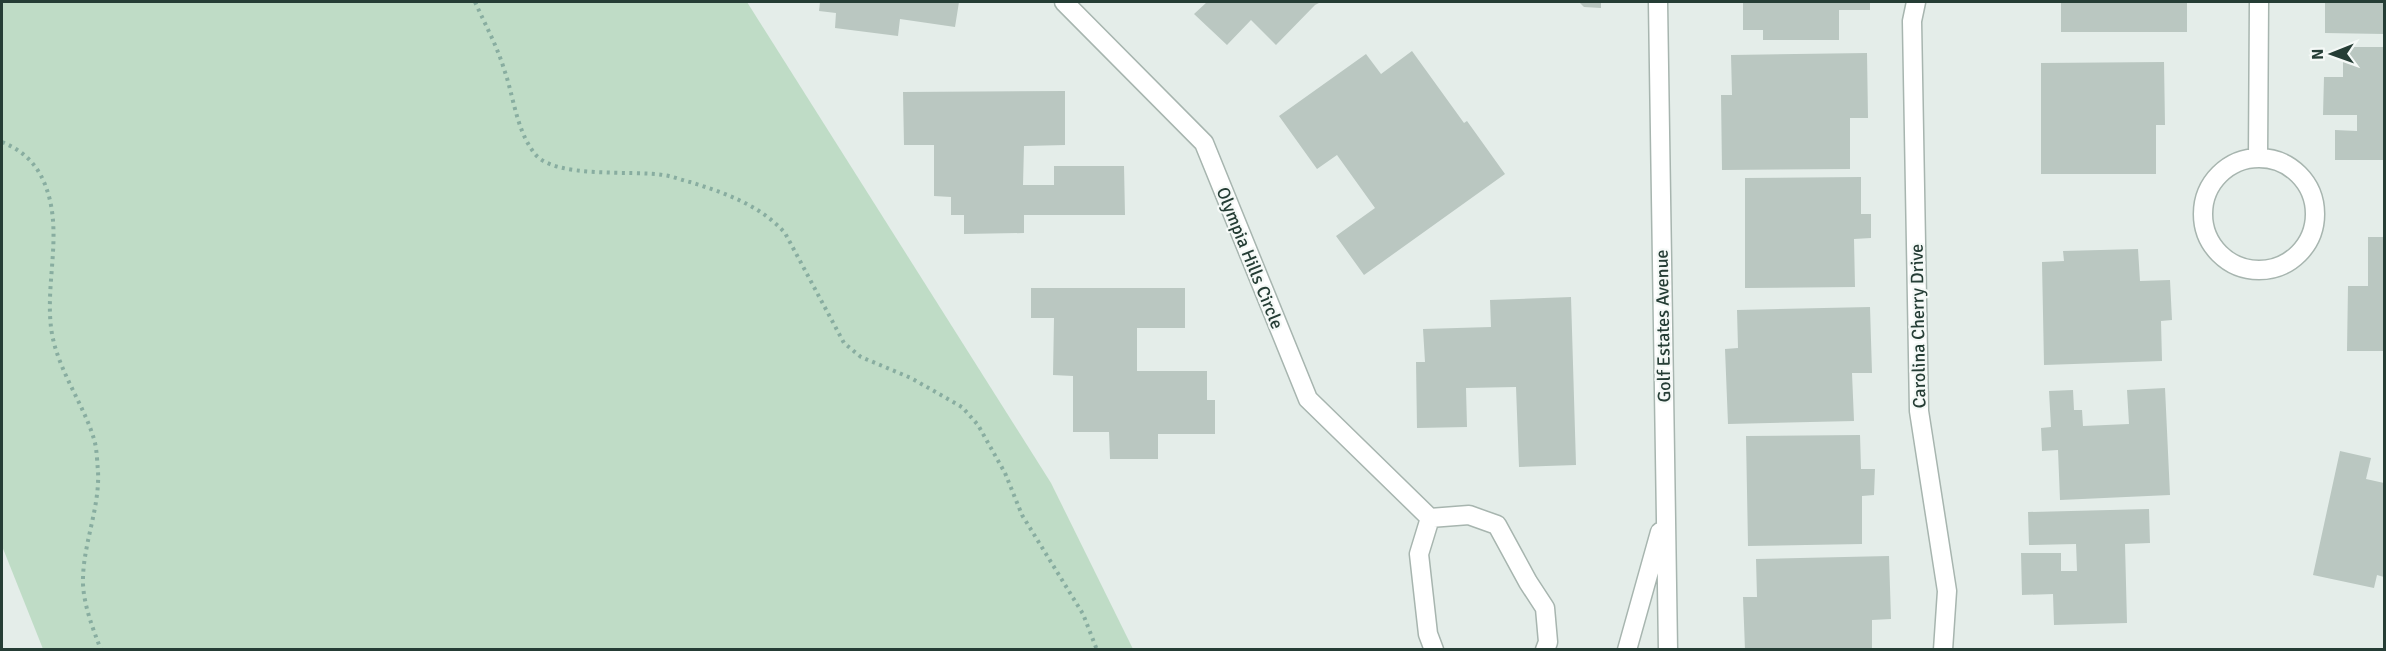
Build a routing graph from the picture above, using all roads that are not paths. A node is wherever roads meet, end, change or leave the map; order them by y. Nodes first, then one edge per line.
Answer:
1 (1064, 2) edge
2 (1658, 2) edge
3 (1916, 2) edge
4 (2259, 2) edge
5 (2258, 157) junction
6 (1666, 513) junction
7 (1430, 518) junction
8 (1434, 650) edge
9 (1545, 650) edge
10 (1627, 650) edge
11 (1668, 650) edge
12 (1942, 650) edge

1 - 7 street, Olympia Hills Circle
2 - 6 street, Golf Estates Avenue
3 - 12 street, Carolina Cherry Drive
4 - 5 street
5 - 5 street
6 - 10 street
6 - 11 street, Golf Estates Avenue
7 - 8 street
7 - 9 street

